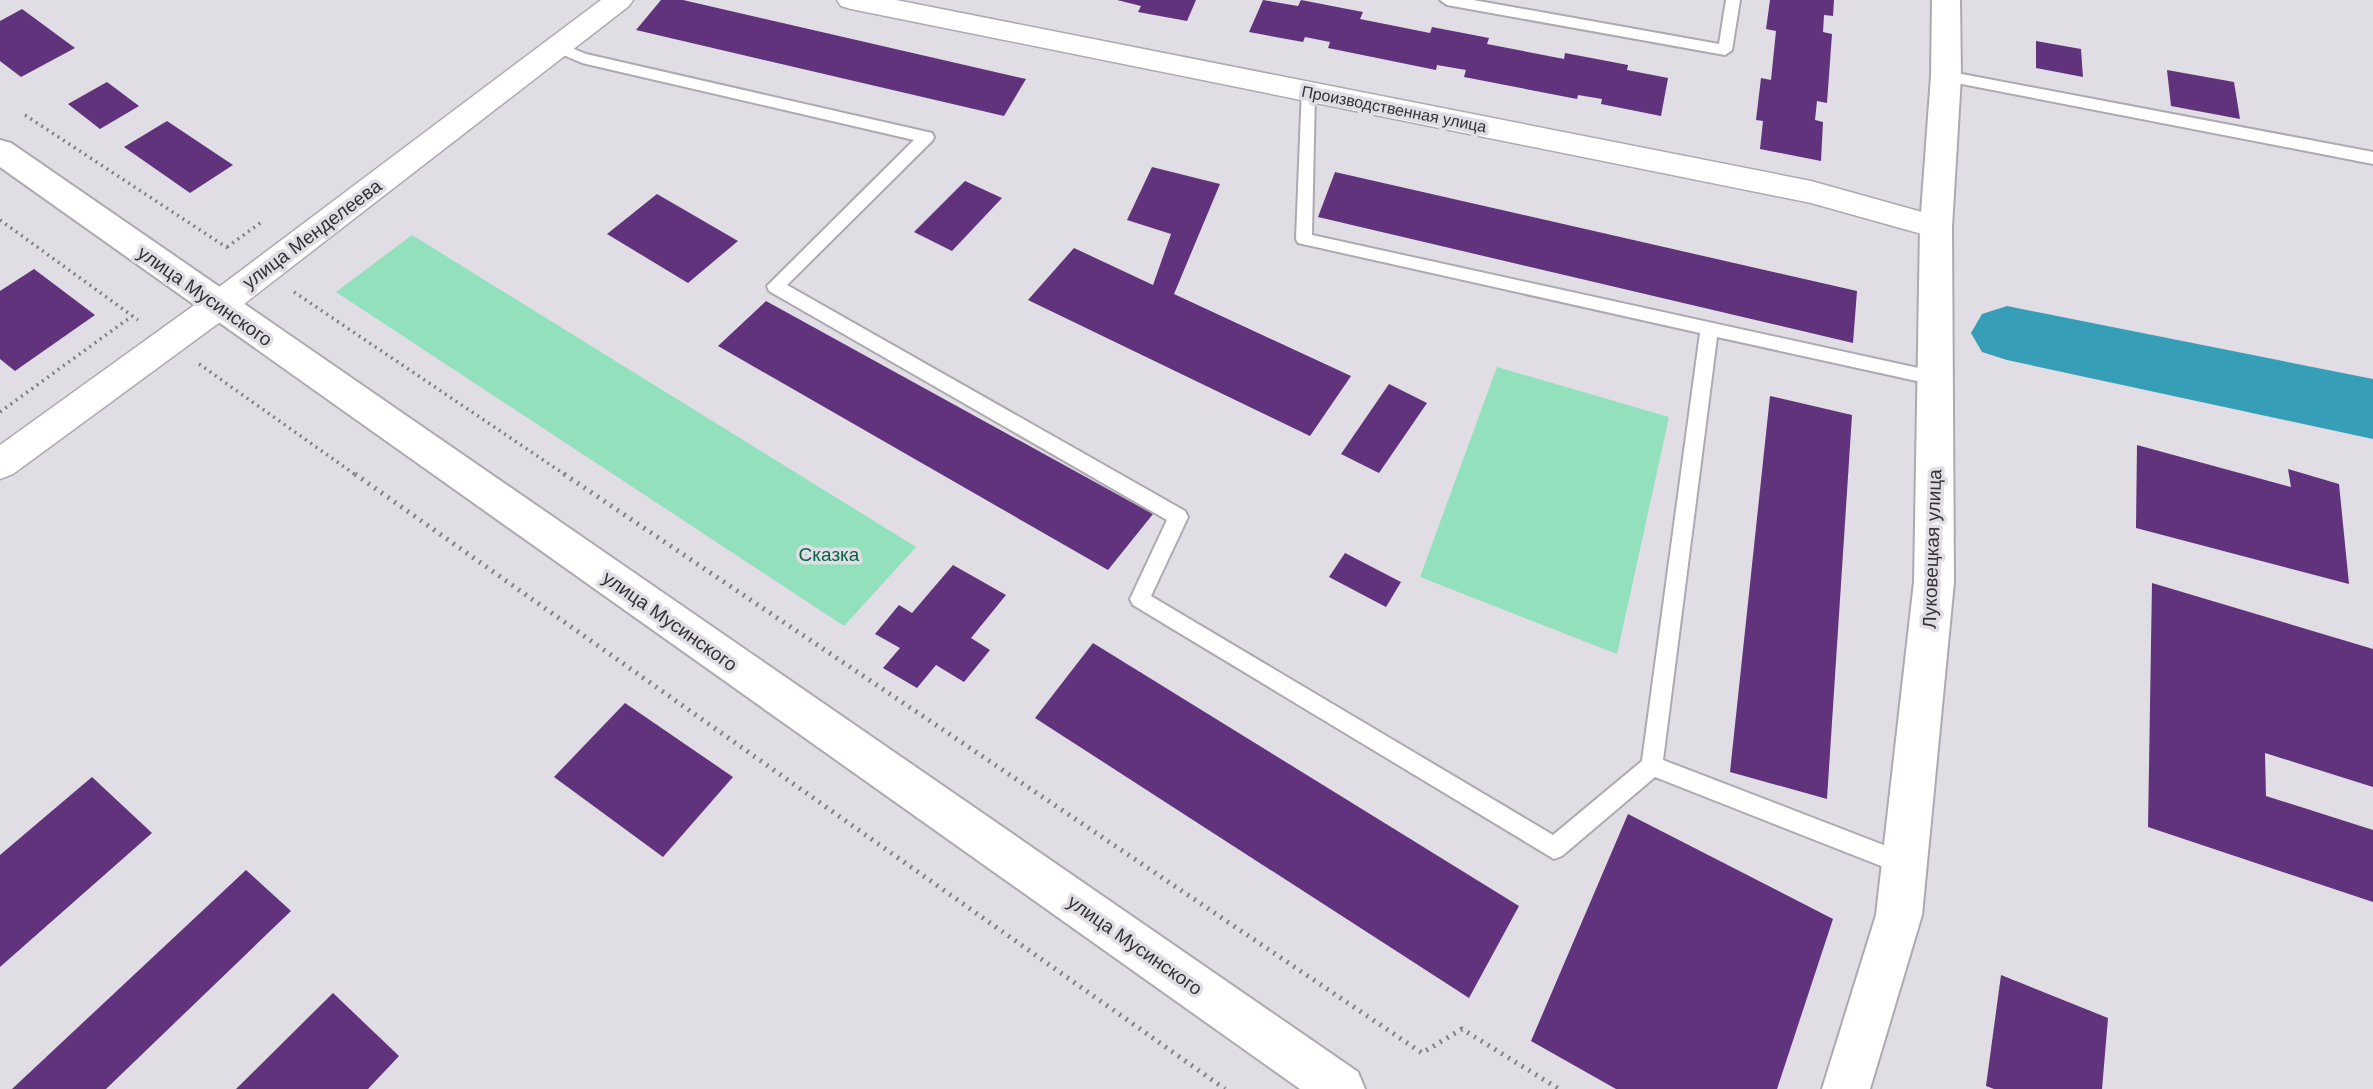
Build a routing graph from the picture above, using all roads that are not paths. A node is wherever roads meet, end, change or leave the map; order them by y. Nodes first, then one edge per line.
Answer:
1 (619, 0) edge
2 (851, 0) edge
3 (1447, 0) edge
4 (1732, 0) edge
5 (1946, 0) edge
6 (557, 47) junction
7 (1946, 76) junction
8 (1307, 92) junction
9 (0, 151) edge
10 (2373, 158) edge
11 (1936, 227) junction
12 (219, 305) junction
13 (1709, 329) junction
14 (1936, 378) junction
15 (0, 464) edge
16 (1652, 766) junction
17 (1904, 864) junction
18 (1341, 1089) edge
19 (1846, 1089) edge

1 - 6 street, улица Менделеева
2 - 8 street, Производственная улица
3 - 4 lane
5 - 7 street, Луковецкая улица
6 - 12 street, улица Менделеева
6 - 16 lane
7 - 10 lane
7 - 11 street, Луковецкая улица
8 - 11 street, Производственная улица
8 - 13 lane
9 - 12 street, улица Мусинского
11 - 14 street, Луковецкая улица
12 - 15 street, улица Менделеева
12 - 18 street, улица Мусинского
13 - 14 lane
13 - 16 lane
14 - 17 street, Луковецкая улица
16 - 17 lane
17 - 19 street, Луковецкая улица

